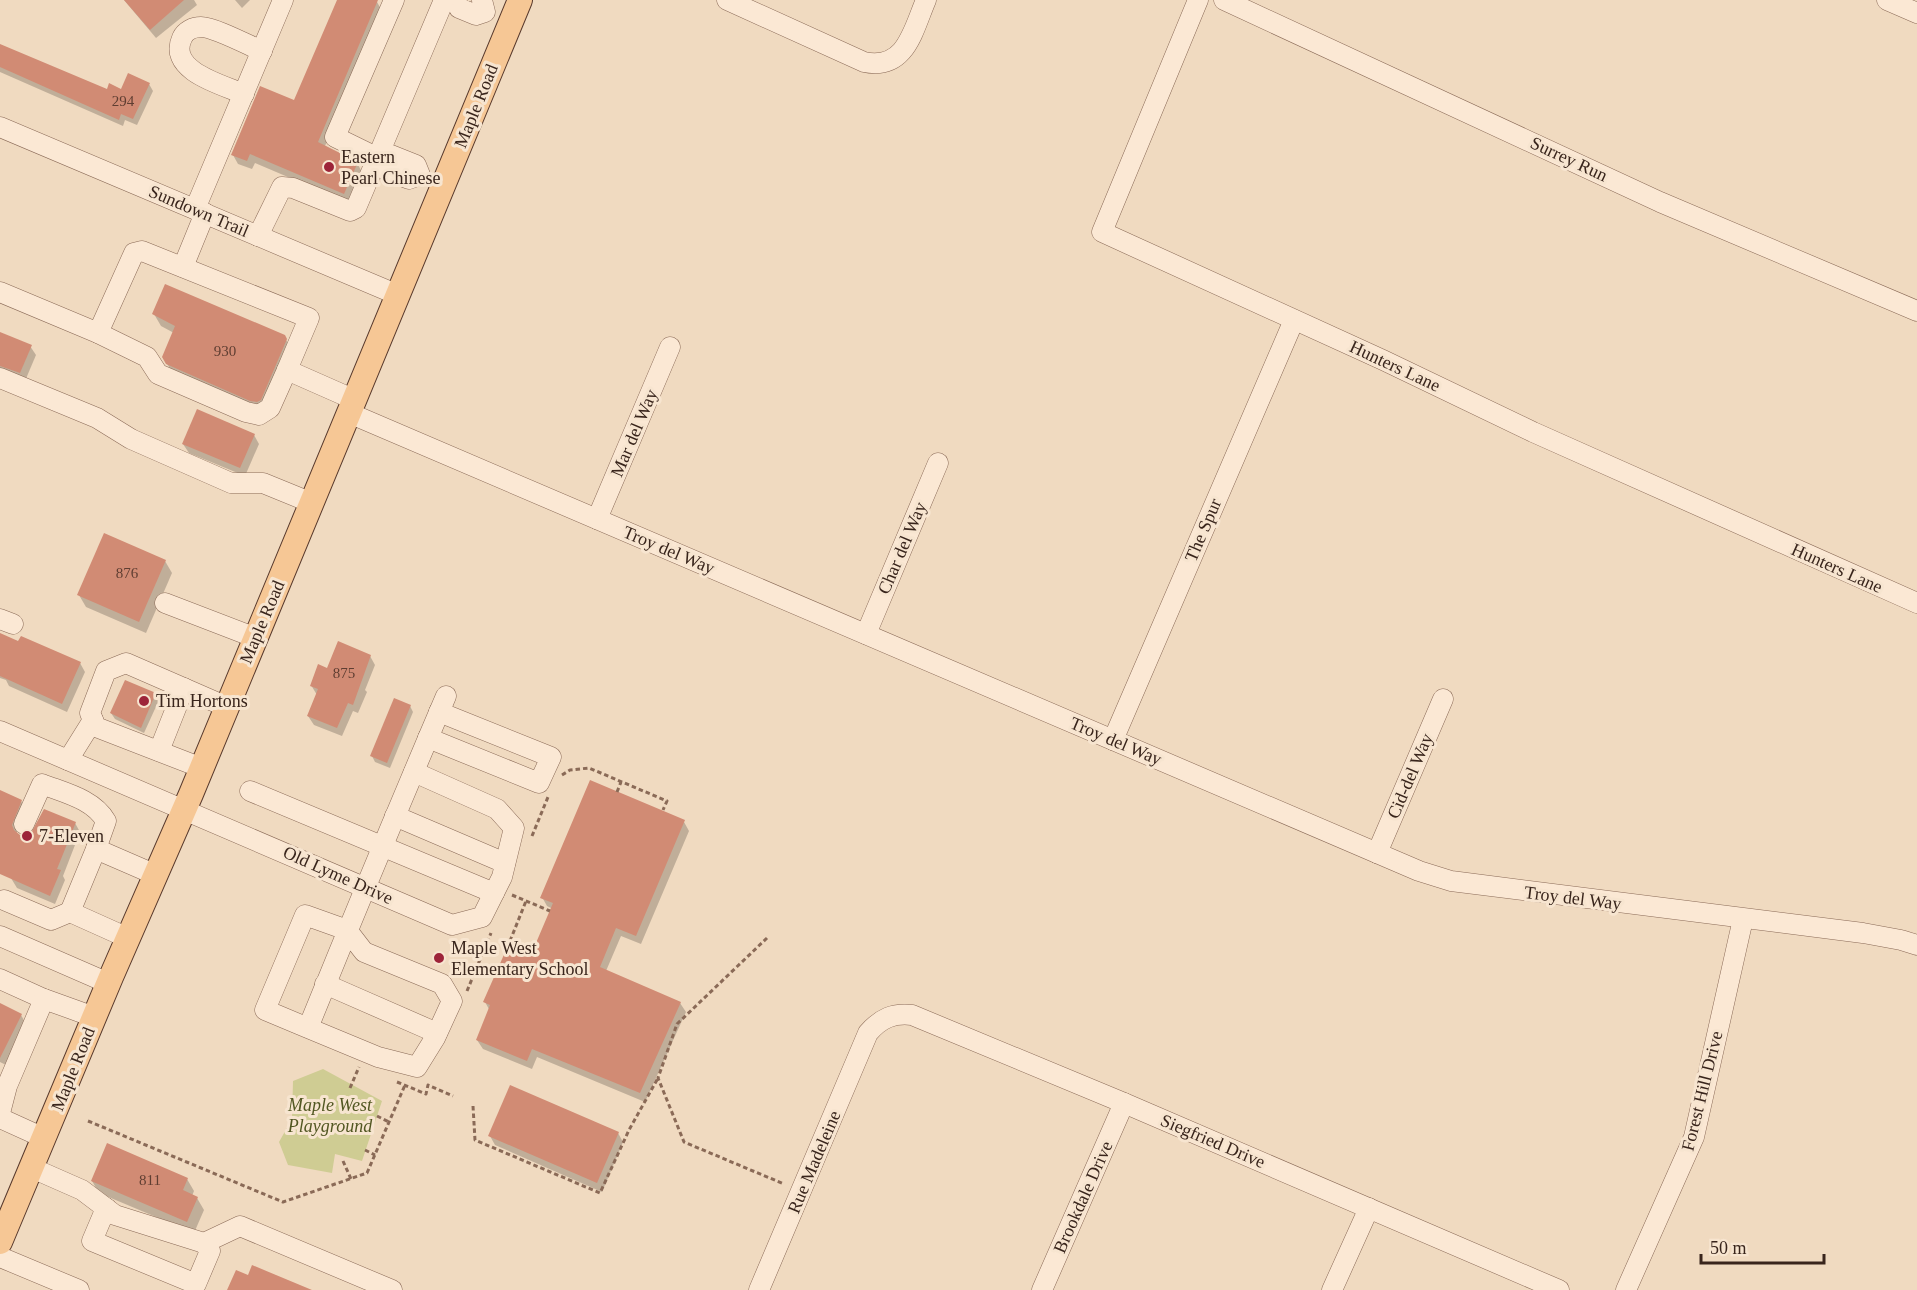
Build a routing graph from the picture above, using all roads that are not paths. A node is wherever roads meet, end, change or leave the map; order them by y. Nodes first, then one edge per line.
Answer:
1 (283, 0) edge
2 (394, 0) edge
3 (444, 0) edge
4 (456, 0) edge
5 (520, 0) edge
6 (727, 0) edge
7 (926, 0) edge
8 (1198, 0) edge
9 (1224, 0) edge
10 (1887, 0) edge
11 (484, 6) edge
12 (1917, 13) edge
13 (507, 30) junction
14 (262, 51) junction
15 (244, 94) junction
16 (0, 127) edge
17 (379, 159) junction
18 (443, 186) junction
19 (200, 211) junction
20 (258, 236) junction
21 (183, 267) junction
22 (0, 292) edge
23 (398, 295) junction
24 (1917, 311) edge
25 (1294, 320) junction
26 (98, 333) junction
27 (670, 347) dead end
28 (287, 370) junction
29 (0, 378) edge
30 (352, 407) junction
31 (938, 463) dead end
32 (312, 503) junction
33 (597, 519) junction
34 (165, 603) dead end
35 (1917, 603) edge
36 (866, 634) junction
37 (256, 638) junction
38 (184, 688) junction
39 (1443, 699) dead end
40 (227, 707) junction
41 (93, 720) junction
42 (0, 731) edge
43 (428, 738) junction
44 (1113, 740) junction
45 (159, 751) junction
46 (76, 764) junction
47 (202, 768) junction
48 (414, 772) junction
49 (250, 791) dead end
50 (72, 796) junction
51 (185, 809) junction
52 (395, 816) junction
53 (24, 824) dead end
54 (382, 846) junction
55 (96, 849) junction
56 (1377, 853) junction
57 (505, 863) junction
58 (156, 875) junction
59 (364, 887) junction
60 (501, 893) junction
61 (4, 900) dead end
62 (70, 912) junction
63 (1743, 919) junction
64 (347, 930) junction
65 (0, 936) edge
66 (128, 938) junction
67 (1917, 945) edge
68 (0, 978) edge
69 (108, 983) junction
70 (326, 984) junction
71 (44, 999) junction
72 (94, 1017) junction
73 (308, 1028) junction
74 (437, 1033) junction
75 (868, 1033) joint
76 (3, 1089) edge
77 (1124, 1103) junction
78 (1, 1118) edge
79 (44, 1138) junction
80 (32, 1168) junction
81 (106, 1208) junction
82 (1369, 1208) junction
83 (6, 1214) edge
84 (0, 1242) edge
85 (204, 1243) junction
86 (0, 1257) edge
87 (79, 1290) edge
88 (392, 1290) edge
89 (759, 1290) edge
90 (1042, 1290) edge
91 (1332, 1290) edge
92 (1559, 1290) edge
93 (1626, 1290) edge

1 - 14 street
2 - 17 street
3 - 17 street
4 - 11 street
5 - 13 main road, Maple Road
6 - 7 street
8 - 25 street, Hunters Lane
9 - 24 street, Surrey Run
10 - 12 street
11 - 13 street
13 - 18 main road, Maple Road
14 - 15 street
14 - 15 street
15 - 19 street
16 - 19 street, Sundown Trail
17 - 18 street
17 - 20 street
18 - 23 main road, Maple Road
19 - 20 street, Sundown Trail
19 - 21 street
20 - 23 street, Sundown Trail
21 - 26 street
21 - 28 street
22 - 26 street
23 - 30 main road, Maple Road
25 - 35 street, Hunters Lane
25 - 44 street, The Spur
26 - 28 street
27 - 33 street, Mar del Way
28 - 30 street, Troy del Way
29 - 32 street
30 - 32 main road, Maple Road
30 - 33 street, Troy del Way
31 - 36 street, Char del Way
32 - 37 main road, Maple Road
33 - 36 street, Troy del Way
34 - 37 street
36 - 44 street, Troy del Way
37 - 40 main road, Maple Road
38 - 40 street
38 - 41 street
38 - 45 street
39 - 56 street, Cid-del Way
40 - 47 main road, Maple Road
41 - 45 street
41 - 46 street
42 - 46 street, Old Lyme Drive
43 - 43 street
43 - 48 street
44 - 56 street, Troy del Way
45 - 47 street
46 - 50 street
46 - 51 street, Old Lyme Drive
47 - 51 main road, Maple Road
48 - 52 street
48 - 57 street, Old Lyme Drive
49 - 54 street
50 - 53 street
50 - 55 street
51 - 58 main road, Maple Road
51 - 59 street, Old Lyme Drive
52 - 54 street
52 - 57 street
54 - 59 street
54 - 60 street
55 - 58 street
55 - 62 street
56 - 63 street, Troy del Way
57 - 60 street, Old Lyme Drive
58 - 66 main road, Maple Road
59 - 60 street, Old Lyme Drive
59 - 64 street
61 - 62 street
62 - 66 street
63 - 67 street, Troy del Way
63 - 93 street, Forest Hill Drive
64 - 70 street
64 - 73 street
64 - 74 street
65 - 69 street
66 - 69 main road, Maple Road
68 - 71 street
69 - 72 main road, Maple Road
70 - 73 street
70 - 74 street
71 - 72 street
71 - 76 street
72 - 79 main road, Maple Road
73 - 74 street
75 - 77 street, Siegfried Drive
75 - 89 street, Rue Madeleine
76 - 78 street
77 - 82 street, Siegfried Drive
77 - 90 street, Brookdale Drive
78 - 79 street
79 - 80 main road, Maple Road
80 - 81 street
80 - 83 main road, Maple Road
81 - 85 street
81 - 85 street
82 - 91 street
82 - 92 street, Siegfried Drive
83 - 84 main road, Maple Road
85 - 88 street
86 - 87 street

